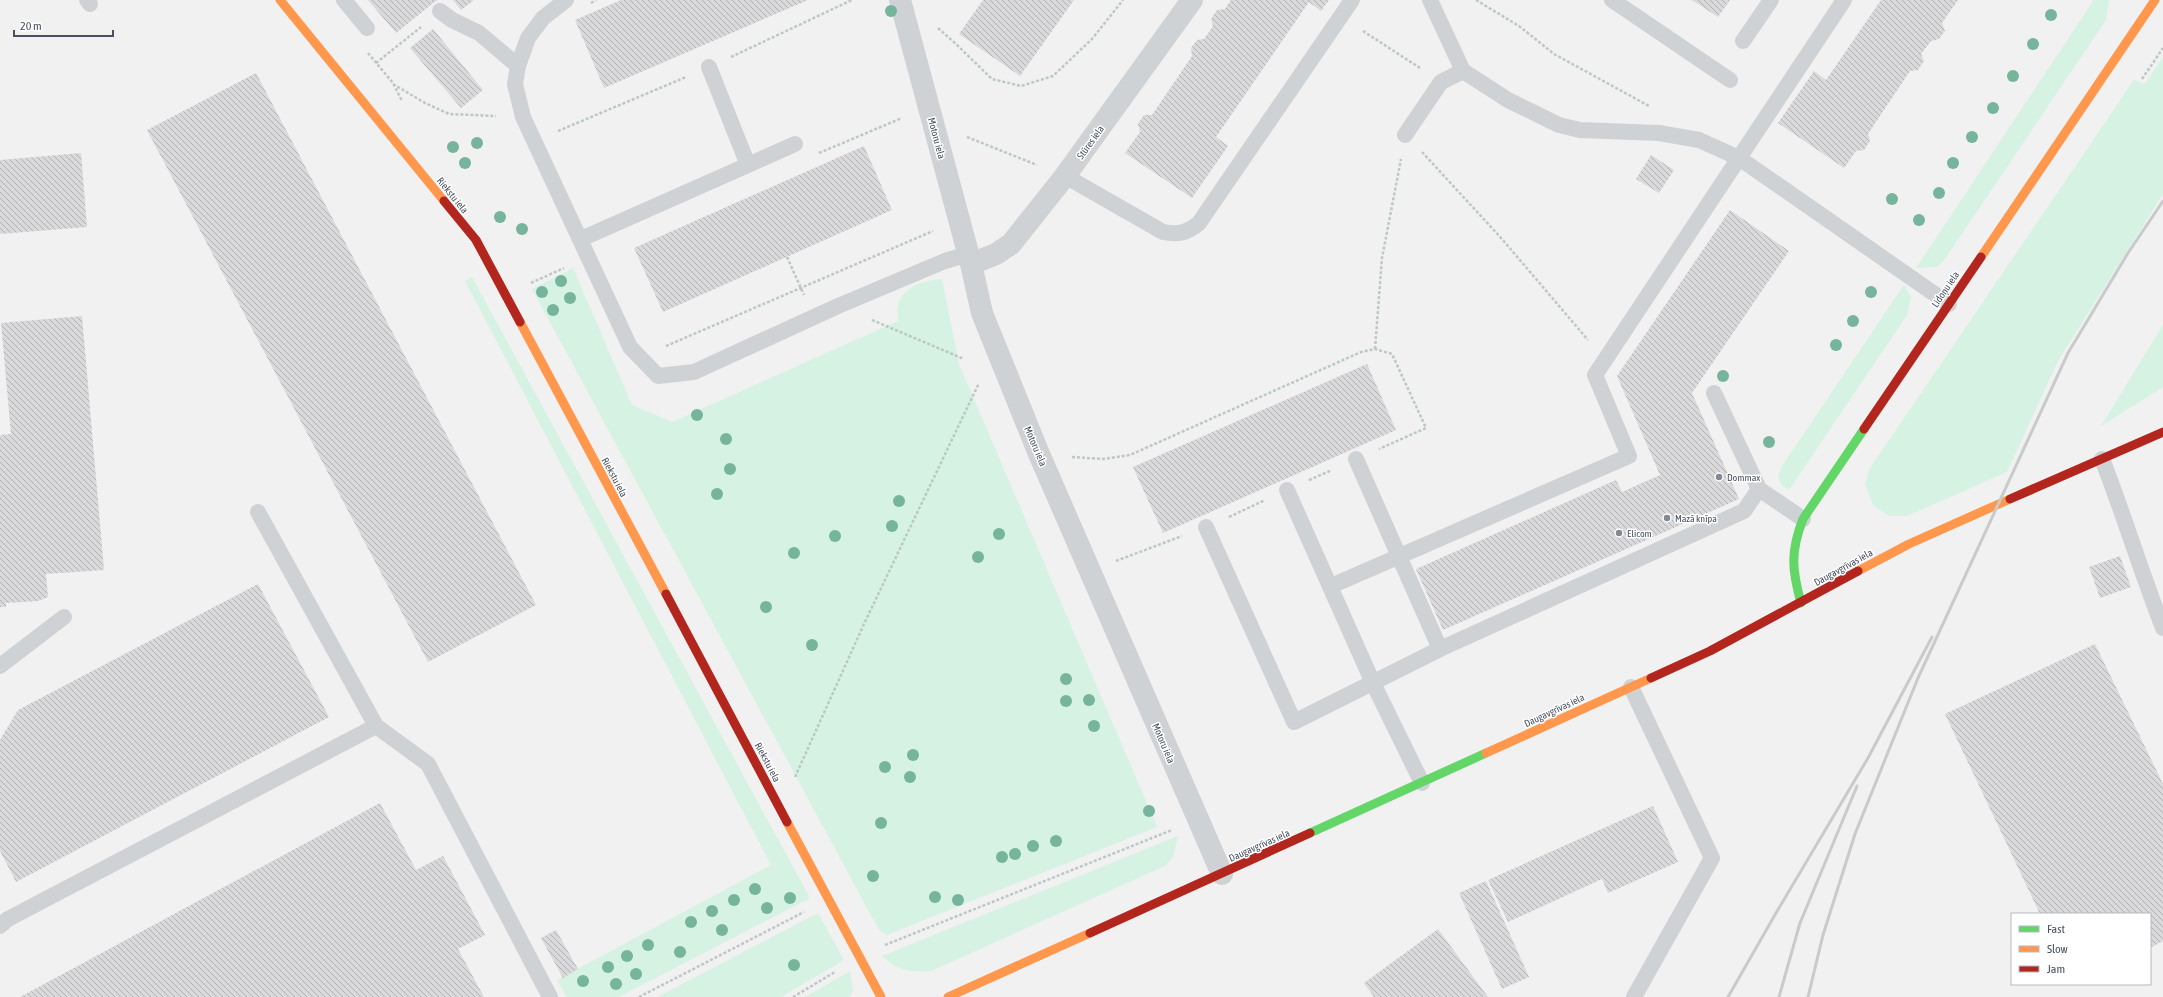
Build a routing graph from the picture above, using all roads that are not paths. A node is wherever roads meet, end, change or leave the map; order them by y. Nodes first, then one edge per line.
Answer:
1 (280, 0) edge
2 (344, 0) edge
3 (566, 0) edge
4 (900, 0) edge
5 (1192, 0) edge
6 (1352, 0) edge
7 (1430, 0) edge
8 (1612, 0) edge
9 (1771, 0) edge
10 (1844, 0) edge
11 (2155, 0) edge
12 (440, 11) road end
13 (367, 28) dead end
14 (1743, 41) dead end
15 (518, 66) junction
16 (709, 67) dead end
17 (1463, 71) junction
18 (1730, 80) dead end
19 (1405, 135) road end
20 (795, 144) dead end
21 (1739, 158) junction
22 (748, 165) junction
23 (1065, 176) junction
24 (584, 245) junction
25 (970, 259) junction
26 (1949, 304) junction
27 (1714, 393) dead end
28 (2163, 432) edge
29 (1356, 459) road end
30 (2102, 459) junction
31 (1759, 489) junction
32 (1287, 490) road end
33 (258, 512) dead end
34 (1803, 518) junction
35 (1206, 527) road end
36 (1399, 557) junction
37 (1331, 586) junction
38 (1801, 603) junction
39 (64, 618) dead end
40 (2163, 628) edge
41 (1440, 649) junction
42 (0, 666) edge
43 (1373, 683) junction
44 (1631, 687) junction
45 (376, 726) junction
46 (1422, 783) junction
47 (1222, 874) junction
48 (0, 926) edge
49 (550, 997) edge
50 (881, 997) edge
51 (948, 997) edge
52 (1634, 997) edge

1 - 50 street, Riekstu iela
2 - 13 lane
3 - 15 lane
4 - 25 street, Motoru iela
5 - 23 street, Stūres iela
6 - 23 lane
7 - 17 lane
8 - 18 lane
9 - 14 lane
10 - 21 lane
11 - 26 street, Lidoņu iela
12 - 15 lane
15 - 24 lane
16 - 22 lane
17 - 19 lane
17 - 21 lane
20 - 22 lane
21 - 26 lane
21 - 36 lane
22 - 24 lane
23 - 25 street, Stūres iela
24 - 25 lane
25 - 47 street, Motoru iela
26 - 34 street, Lidoņu iela
27 - 31 lane
28 - 30 street, Daugavgrīvas iela
29 - 36 lane
30 - 38 street, Daugavgrīvas iela
30 - 40 lane
31 - 34 lane
31 - 41 lane
32 - 37 lane
33 - 45 lane
34 - 38 street, Lidoņu iela
35 - 43 lane
36 - 37 lane
36 - 41 lane
37 - 43 lane
38 - 44 street, Daugavgrīvas iela
39 - 42 lane
41 - 43 lane
43 - 46 lane
44 - 46 street, Daugavgrīvas iela
44 - 52 lane
45 - 48 lane
45 - 49 lane
46 - 47 street, Daugavgrīvas iela
47 - 51 street, Daugavgrīvas iela

